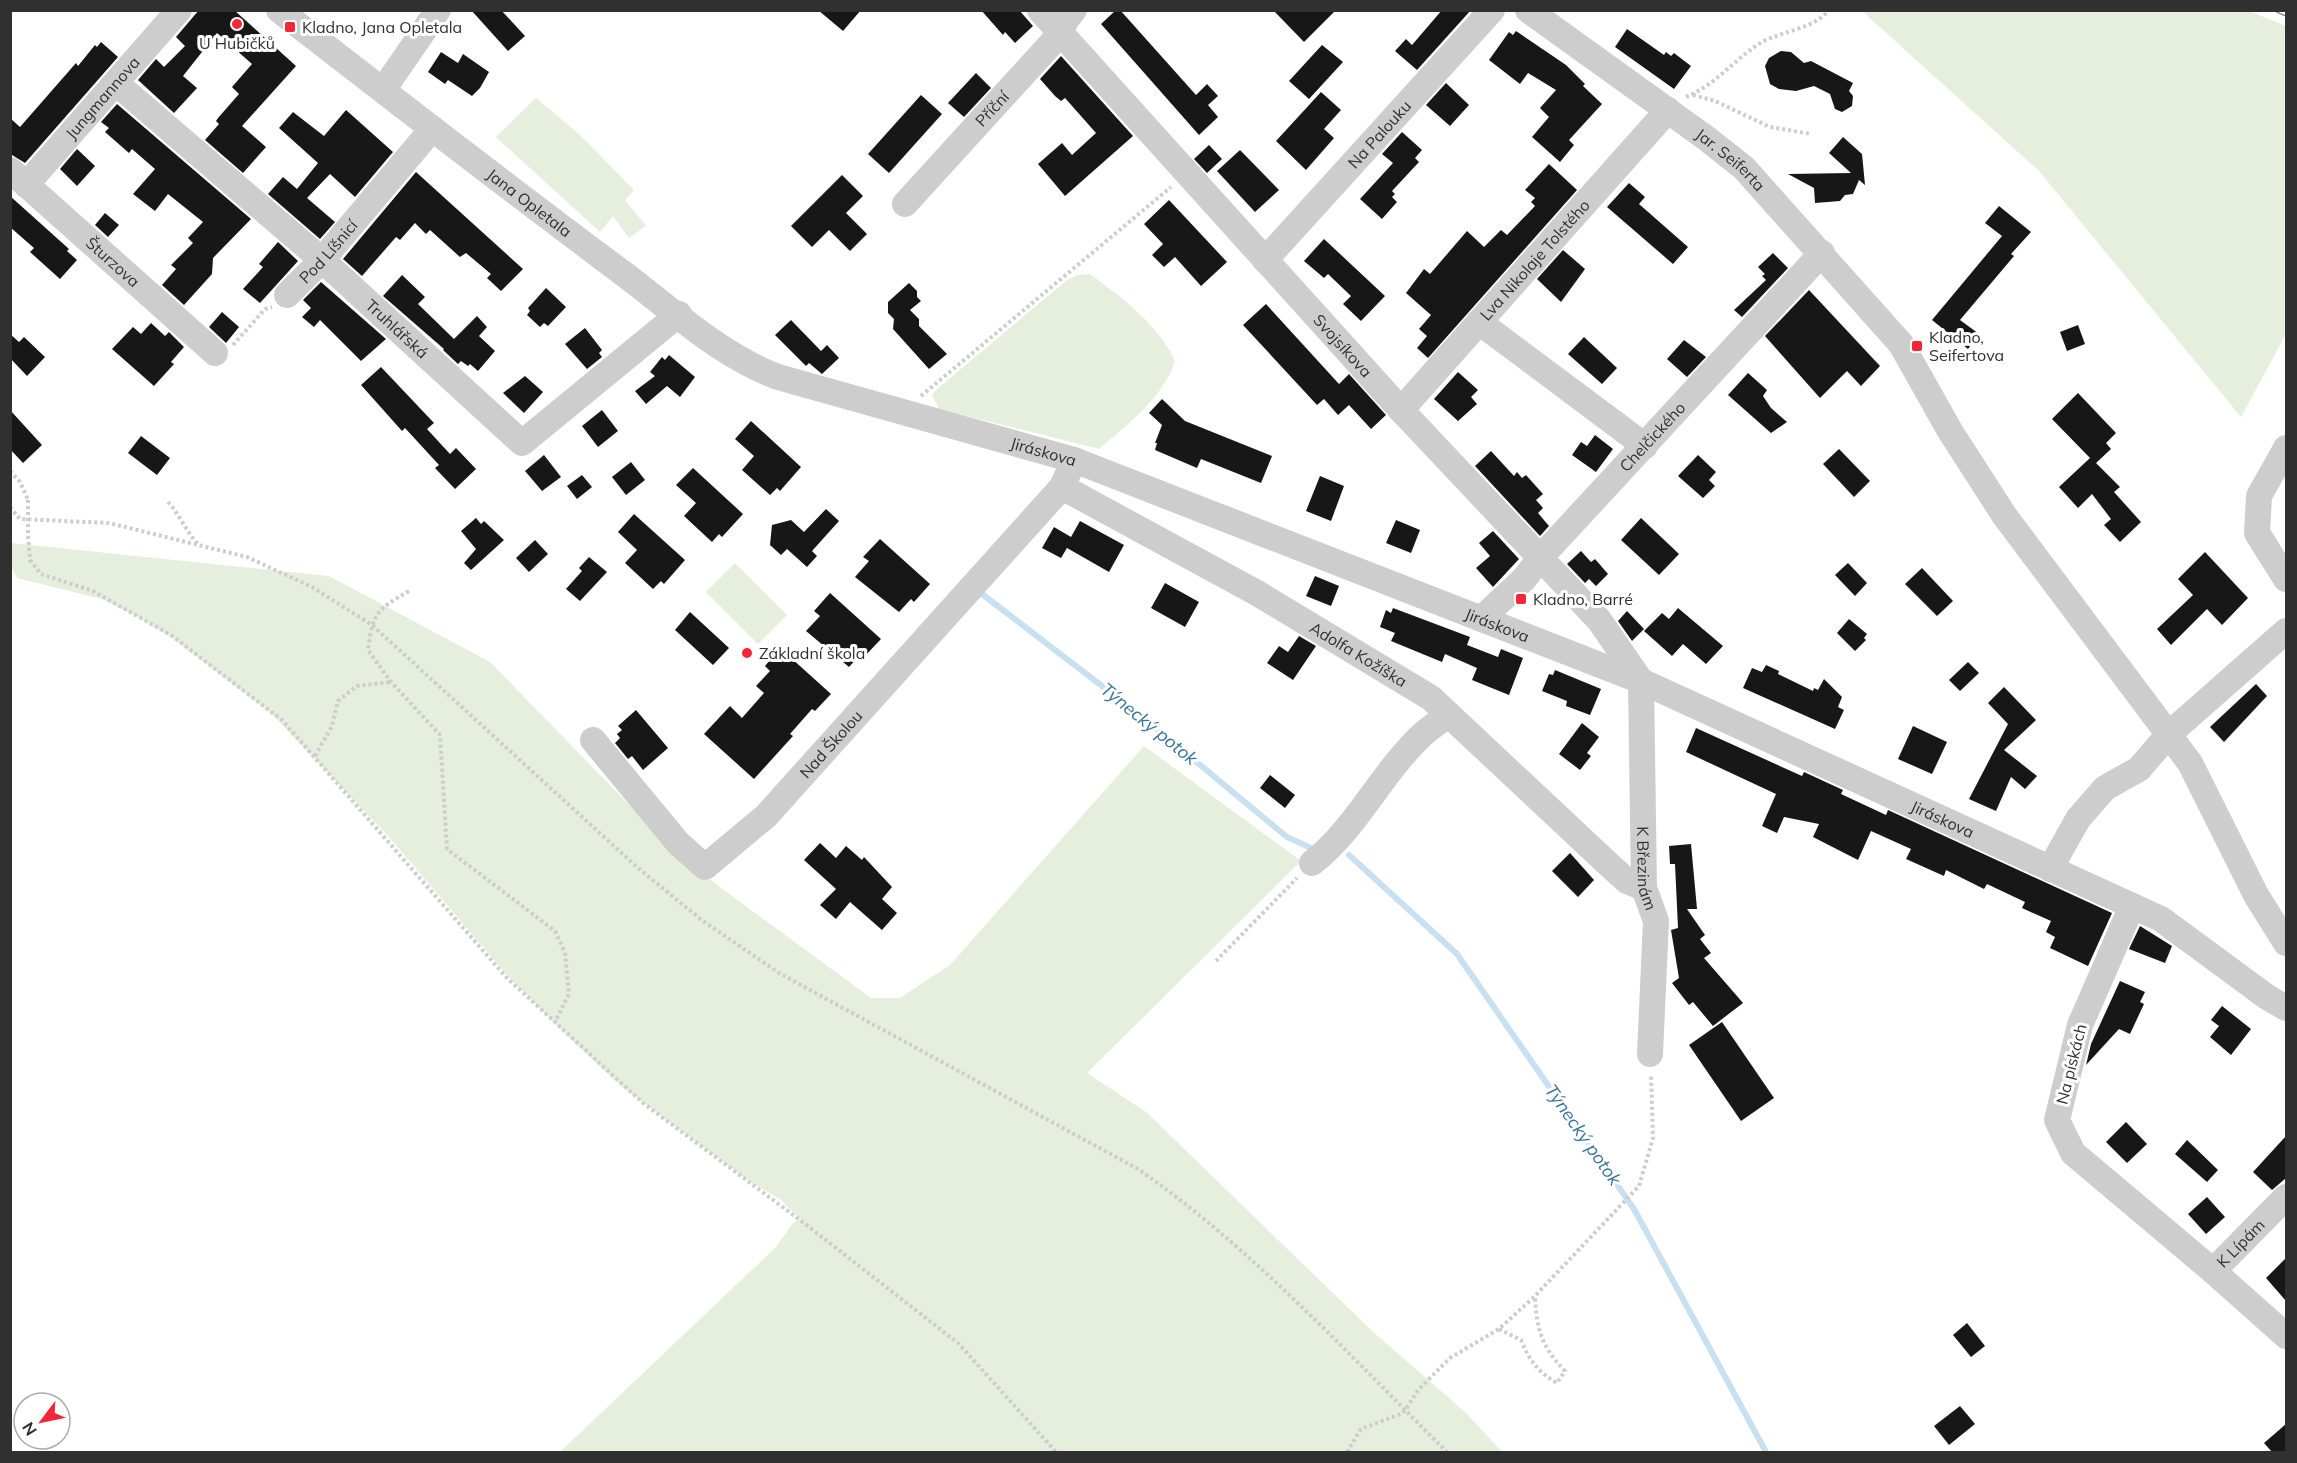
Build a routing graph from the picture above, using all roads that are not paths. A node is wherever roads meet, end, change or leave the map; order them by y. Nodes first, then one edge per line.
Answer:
1 (179, 10) edge
2 (279, 10) edge
3 (438, 10) edge
4 (1040, 10) edge
5 (1074, 10) edge
6 (1492, 10) edge
7 (1528, 10) edge
8 (1060, 34) junction
9 (117, 84) junction
10 (382, 90) junction
11 (1666, 108) junction
12 (432, 129) junction
13 (18, 178) edge
14 (905, 204) dead end
15 (1822, 253) junction
16 (321, 260) junction
17 (1265, 260) junction
18 (287, 295) road end
19 (679, 314) junction
20 (1479, 322) junction
21 (215, 353) road end
22 (1401, 410) junction
23 (1645, 446) junction
24 (2286, 448) edge
25 (1074, 460) junction
26 (1062, 487) junction
27 (1540, 558) junction
28 (2286, 579) edge
29 (1482, 618) junction
30 (2286, 631) edge
31 (1641, 681) junction
32 (1449, 715) junction
33 (2169, 734) junction
34 (593, 740) dead end
35 (1312, 863) road end
36 (2050, 869) junction
37 (1644, 888) junction
38 (2132, 906) junction
39 (2286, 943) edge
40 (2286, 1008) edge
41 (1650, 1054) road end
42 (2286, 1197) edge
43 (2214, 1270) junction
44 (2286, 1336) edge

1 - 9 street, Jungmannova
2 - 10 street, Jana Opletala
3 - 10 street
4 - 8 street, Svojsíkova
5 - 8 street, Příční
6 - 17 street, Na Palouku
7 - 11 street, Jar. Seiferta
8 - 14 street, Příční
8 - 17 street, Svojsíkova
9 - 13 street, Jungmannova
9 - 16 street, Truhlářská
10 - 12 street, Jana Opletala
11 - 15 street, Jar. Seiferta
11 - 20 street, Lva Nikolaje Tolstého
12 - 16 street, Pod Líšnicí
12 - 19 street, Jana Opletala
13 - 21 street, Šturzova
15 - 23 street, Chelčického
15 - 33 street, Jar. Seiferta
16 - 18 street, Pod Líšnicí
16 - 19 street, Truhlářská
17 - 22 street, Svojsíkova
19 - 25 street, Jiráskova
20 - 22 street, Lva Nikolaje Tolstého
20 - 23 street
22 - 27 street, Svojsíkova
23 - 27 street, Chelčického
24 - 28 street
25 - 26 street
25 - 29 street, Jiráskova
26 - 32 street, Adolfa Kožíška
26 - 34 street, Nad Školou
27 - 29 street, Chelčického
27 - 31 street, Svojsíkova
29 - 31 street, Jiráskova
30 - 33 street
31 - 36 street, Jiráskova
31 - 37 street, K Březinám
32 - 35 street
32 - 37 street, Adolfa Kožíška
33 - 36 street
33 - 39 street, Jar. Seiferta
36 - 38 street, Jiráskova
37 - 41 street, K Březinám
38 - 40 street, Jiráskova
38 - 43 street, Na pískách
42 - 43 street, K Lípám
43 - 44 street, K Lípám

